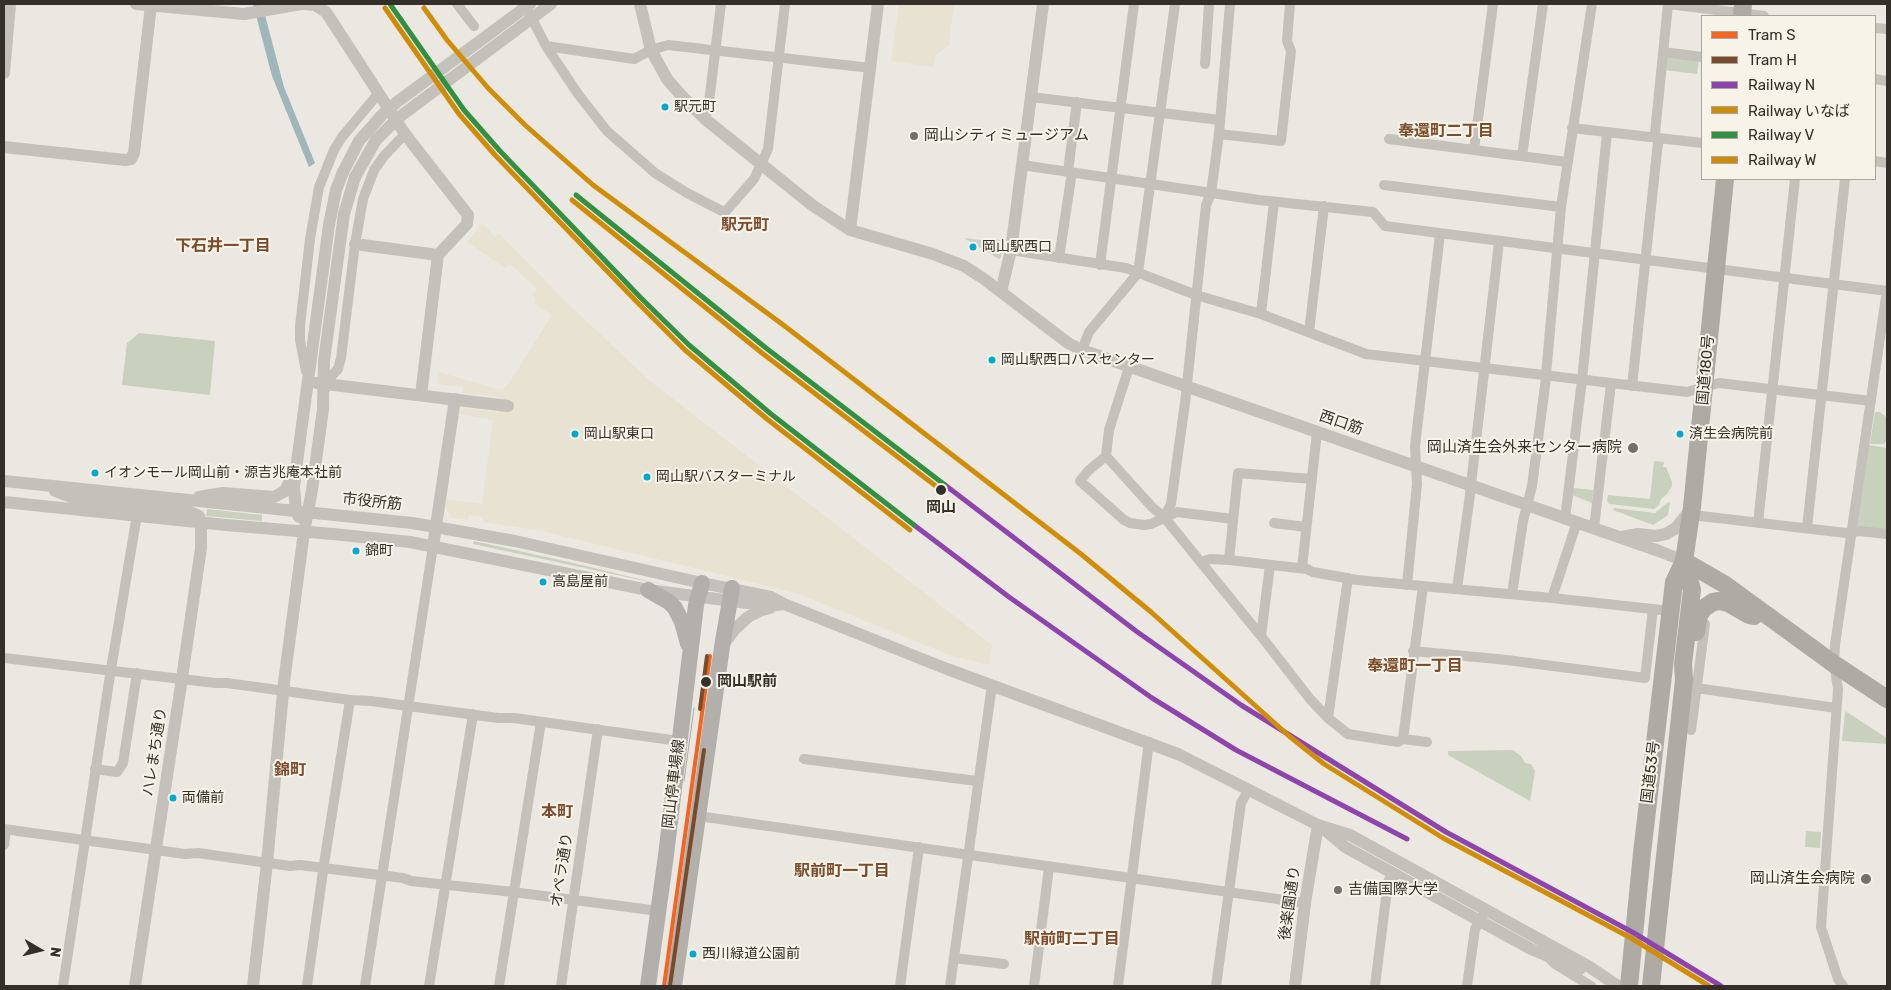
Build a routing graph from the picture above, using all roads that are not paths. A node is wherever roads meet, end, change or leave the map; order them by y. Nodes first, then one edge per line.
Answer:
1 (10, 4) edge
2 (136, 4) edge
3 (302, 4) edge
4 (458, 4) edge
5 (525, 4) edge
6 (530, 4) edge
7 (551, 4) edge
8 (640, 4) edge
9 (721, 4) edge
10 (785, 4) edge
11 (878, 4) edge
12 (1043, 4) edge
13 (1134, 4) edge
14 (1175, 4) edge
15 (1209, 4) edge
16 (1230, 4) edge
17 (1290, 4) edge
18 (1493, 4) edge
19 (1543, 4) edge
20 (1592, 4) edge
21 (1668, 4) edge
22 (150, 5) junction
23 (1693, 5) edge
24 (214, 8) edge
25 (1743, 11) edge
26 (1760, 15) edge
27 (474, 26) dead end
28 (546, 46) junction
29 (651, 50) junction
30 (716, 50) junction
31 (1663, 52) junction
32 (1701, 57) edge
33 (779, 58) junction
34 (1205, 64) dead end
35 (871, 68) junction
36 (4, 73) edge
37 (378, 94) junction
38 (1031, 97) junction
39 (1077, 102) junction
40 (1119, 108) junction
41 (1160, 112) junction
42 (705, 119) junction
43 (1220, 120) junction
44 (1572, 128) junction
45 (1607, 132) junction
46 (405, 134) junction
47 (1220, 134) junction
48 (1656, 138) junction
49 (1390, 139) dead end
50 (1701, 142) edge
51 (4, 147) edge
52 (1474, 150) junction
53 (1522, 156) junction
54 (1567, 162) junction
55 (761, 164) junction
56 (1022, 164) junction
57 (1070, 172) junction
58 (1111, 178) junction
59 (1725, 180) edge
60 (1795, 180) edge
61 (1845, 180) edge
62 (1151, 184) junction
63 (1384, 186) dead end
64 (1211, 193) junction
65 (1274, 202) junction
66 (1324, 206) junction
67 (1561, 207) junction
68 (850, 230) junction
69 (1440, 234) junction
70 (1498, 242) junction
71 (355, 244) junction
72 (1011, 250) junction
73 (1557, 250) junction
74 (438, 255) junction
75 (1594, 255) junction
76 (1060, 258) junction
77 (1645, 261) junction
78 (1100, 265) junction
79 (1715, 270) junction
80 (1138, 273) junction
81 (1784, 279) junction
82 (1832, 285) junction
83 (1887, 290) edge
84 (1001, 292) junction
85 (1196, 295) junction
86 (1260, 314) junction
87 (1309, 332) junction
88 (1082, 350) junction
89 (1425, 361) junction
90 (1129, 367) junction
91 (1484, 368) junction
92 (1545, 375) junction
93 (1582, 380) junction
94 (308, 382) junction
95 (324, 384) junction
96 (1611, 384) junction
97 (1632, 386) junction
98 (1186, 387) junction
99 (1703, 388) junction
100 (1772, 390) junction
101 (421, 395) junction
102 (1822, 395) junction
103 (454, 399) junction
104 (1871, 401) junction
105 (508, 406) dead end
106 (1317, 432) junction
107 (1106, 456) junction
108 (296, 462) junction
109 (1416, 466) junction
110 (1312, 479) junction
111 (4, 481) edge
112 (41, 485) junction
113 (1471, 486) junction
114 (190, 500) junction
115 (4, 502) edge
116 (1527, 505) junction
117 (1692, 511) junction
118 (302, 512) junction
119 (137, 515) junction
120 (1164, 517) junction
121 (1233, 519) junction
122 (1571, 520) junction
123 (202, 522) junction
124 (1274, 523) dead end
125 (1758, 523) junction
126 (435, 526) junction
127 (1306, 527) junction
128 (1594, 528) junction
129 (1807, 528) junction
130 (304, 532) junction
131 (1852, 532) junction
132 (1887, 534) edge
133 (1620, 537) junction
134 (433, 546) junction
135 (1229, 560) junction
136 (1684, 561) junction
137 (1201, 562) junction
138 (1270, 565) junction
139 (1302, 568) junction
140 (1348, 578) junction
141 (1407, 584) junction
142 (1423, 586) junction
143 (1457, 589) junction
144 (648, 590) junction
145 (700, 590) junction
146 (1512, 594) junction
147 (731, 595) junction
148 (1552, 598) junction
149 (784, 604) junction
150 (1662, 610) junction
151 (1774, 620) junction
152 (1262, 636) junction
153 (722, 647) junction
154 (1414, 651) junction
155 (690, 653) junction
156 (4, 658) edge
157 (1834, 664) junction
158 (112, 670) junction
159 (137, 673) junction
160 (182, 678) junction
161 (1690, 684) junction
162 (992, 685) junction
163 (284, 690) junction
164 (1887, 699) edge
165 (350, 700) junction
166 (407, 705) junction
167 (1836, 708) junction
168 (473, 714) junction
169 (1328, 718) junction
170 (542, 722) junction
171 (598, 729) junction
172 (1691, 730) dead end
173 (1403, 739) junction
174 (679, 741) junction
175 (1148, 742) junction
176 (1427, 742) dead end
177 (804, 759) dead end
178 (95, 769) junction
179 (977, 781) junction
180 (1248, 789) junction
181 (698, 816) junction
182 (1318, 824) junction
183 (5, 830) edge
184 (84, 840) junction
185 (4, 845) edge
186 (919, 847) junction
187 (156, 850) junction
188 (968, 854) junction
189 (268, 863) junction
190 (1049, 866) junction
191 (323, 868) junction
192 (1392, 872) junction
193 (381, 875) junction
194 (1132, 878) junction
195 (445, 885) junction
196 (513, 892) junction
197 (1228, 892) junction
198 (573, 899) junction
199 (1305, 903) junction
200 (659, 911) junction
201 (1483, 915) junction
202 (1546, 956) junction
203 (954, 958) junction
204 (1004, 964) dead end
205 (63, 986) edge
206 (135, 986) edge
207 (253, 986) edge
208 (307, 986) edge
209 (365, 986) edge
210 (429, 986) edge
211 (499, 986) edge
212 (561, 986) edge
213 (648, 986) edge
214 (674, 986) edge
215 (900, 986) edge
216 (950, 986) edge
217 (1034, 986) edge
218 (1118, 986) edge
219 (1216, 986) edge
220 (1296, 986) edge
221 (1375, 986) edge
222 (1467, 986) edge
223 (1590, 986) edge
224 (1618, 986) edge
225 (1629, 986) edge
226 (1651, 986) edge
227 (1843, 986) edge

1 - 36 street
2 - 22 street
3 - 24 street
3 - 37 street
4 - 27 street
5 - 28 street
6 - 94 street, bridge
7 - 95 street, bridge
8 - 29 street, 西口筋
9 - 30 street
10 - 33 street
11 - 35 street
12 - 38 street
13 - 40 street
14 - 41 street
15 - 34 street
16 - 43 street
17 - 47 street
18 - 52 street
19 - 53 street
20 - 44 street
21 - 23 street
21 - 31 street
22 - 24 street
22 - 51 street
23 - 25 street
25 - 26 street
28 - 29 street
28 - 55 street
29 - 30 street
29 - 42 street, 西口筋
30 - 33 street
30 - 42 street
31 - 32 street
31 - 48 street
33 - 35 street
33 - 55 street
35 - 68 street
37 - 46 street
37 - 94 street
38 - 39 street
38 - 56 street
39 - 40 street
39 - 57 street
40 - 41 street
40 - 58 street
41 - 43 street
41 - 62 street
42 - 55 street, 西口筋
43 - 47 street
44 - 45 street
44 - 54 street
45 - 48 street
45 - 75 street
46 - 71 street
46 - 74 street
47 - 64 street
48 - 50 street
48 - 77 street
49 - 52 street
52 - 53 street
53 - 54 street
54 - 67 street
55 - 68 street, 西口筋
56 - 57 street
56 - 72 street
57 - 58 street
57 - 76 street
58 - 62 street
58 - 78 street
59 - 79 highway, 国道180号
60 - 81 street
61 - 82 street
62 - 64 street
62 - 80 street
63 - 67 street
64 - 65 street
64 - 85 street
65 - 66 street
65 - 86 street
66 - 69 street
66 - 87 street
67 - 73 street
68 - 84 street, 西口筋
69 - 70 street
69 - 89 street
70 - 73 street
70 - 91 street
71 - 74 street
71 - 95 street
72 - 76 street
72 - 84 street
73 - 75 street
73 - 92 street
74 - 101 street
75 - 77 street
75 - 93 street
76 - 78 street
77 - 79 street
77 - 97 street
78 - 80 street
79 - 81 street
79 - 99 highway, 国道180号
80 - 85 street
80 - 88 street
81 - 82 street
81 - 100 street
82 - 83 street
82 - 102 street
83 - 104 street
84 - 88 street, 西口筋
85 - 86 street
85 - 98 street
86 - 87 street
87 - 89 street
88 - 90 street, 西口筋
89 - 91 street
89 - 109 street
90 - 98 street, 西口筋
90 - 107 street
91 - 92 street
91 - 113 street
92 - 93 street
92 - 116 street
93 - 96 street
93 - 122 street
94 - 95 street
94 - 108 street
95 - 101 street
95 - 118 street
96 - 97 street
96 - 128 street
97 - 99 street
98 - 106 street, 西口筋
98 - 120 street
99 - 100 street
99 - 117 highway, 国道180号
100 - 102 street
100 - 125 street
101 - 103 street
102 - 104 street
102 - 129 street
103 - 105 street
103 - 126 street
104 - 131 street
106 - 109 street, 西口筋
106 - 110 street
107 - 120 street
107 - 120 street
108 - 114 street
108 - 118 street
109 - 113 street, 西口筋
109 - 141 street
110 - 121 street
110 - 127 street
111 - 112 street, 市役所筋
112 - 114 street, 市役所筋
112 - 123 street
113 - 116 street, 西口筋
113 - 143 street
114 - 118 street, 市役所筋
115 - 119 street, 市役所筋
116 - 122 street, 西口筋
116 - 146 street
117 - 125 street
117 - 133 street
117 - 136 highway, 国道180号
118 - 126 street, 市役所筋
118 - 130 street
119 - 123 street, 市役所筋
119 - 158 street
120 - 121 street
120 - 137 street
121 - 135 street
122 - 128 street, 西口筋
122 - 148 street
123 - 130 street, 市役所筋
123 - 160 street, ハレまち通り
124 - 127 street
125 - 129 street
126 - 134 street
126 - 145 street, 市役所筋
127 - 139 street
128 - 133 street, 西口筋
129 - 131 street
130 - 134 street, 市役所筋
130 - 163 street
131 - 132 street
131 - 157 street
133 - 136 street, 西口筋
134 - 144 street, 市役所筋
134 - 166 street
135 - 137 street
135 - 138 street
136 - 150 highway, 国道53号
136 - 151 highway
136 - 161 highway, 国道53号
137 - 152 street
138 - 139 street
138 - 152 street
139 - 140 street
140 - 141 street
140 - 169 street
141 - 142 street
142 - 143 street
142 - 154 street
143 - 146 street
144 - 145 street, 市役所筋
144 - 155 main road
145 - 147 street, 市役所筋
145 - 155 main road, 岡山停車場線
146 - 148 street
147 - 149 street, 市役所筋
147 - 153 main road, 岡山停車場線
148 - 150 street
149 - 153 street
149 - 162 street, 市役所筋
150 - 154 street
150 - 225 highway, 国道53号
151 - 157 highway
151 - 161 highway
152 - 169 street
153 - 181 main road, 岡山停車場線
154 - 173 street
155 - 174 main road, 岡山停車場線
156 - 158 street
157 - 164 highway
157 - 167 street
158 - 159 street
158 - 178 street
159 - 160 street
159 - 178 street
160 - 163 street
160 - 187 street, ハレまち通り
161 - 167 street
161 - 172 street
161 - 226 highway, 国道53号
162 - 175 street, 市役所筋
162 - 179 street
163 - 165 street
163 - 189 street
165 - 166 street
165 - 191 street
166 - 168 street
166 - 193 street
167 - 227 street
168 - 170 street
168 - 195 street
169 - 173 street
170 - 171 street
170 - 196 street
171 - 174 street
171 - 198 street, オペラ通り
173 - 176 street
174 - 200 main road, 岡山停車場線
175 - 180 street, 市役所筋
175 - 194 street
177 - 179 street
178 - 184 street
179 - 188 street
180 - 182 street, 市役所筋
180 - 197 street
181 - 186 street
181 - 214 main road, 岡山停車場線
182 - 192 street
182 - 199 street, 後楽園通り
182 - 201 street
183 - 184 street
183 - 185 street
184 - 187 street
184 - 205 street
186 - 188 street
186 - 215 street
187 - 189 street
187 - 206 street, ハレまち通り
188 - 190 street
188 - 203 street
189 - 191 street
189 - 207 street
190 - 194 street
190 - 217 street
191 - 193 street
191 - 208 street
192 - 201 street
192 - 221 street
193 - 195 street
193 - 209 street
194 - 197 street
194 - 218 street
195 - 196 street
195 - 210 street
196 - 198 street
196 - 211 street
197 - 199 street
197 - 219 street
198 - 200 street
198 - 212 street, オペラ通り
199 - 220 street, 後楽園通り
200 - 213 main road, 岡山停車場線
201 - 202 street
201 - 222 street
201 - 224 street
202 - 223 street
202 - 224 street
203 - 204 street
203 - 216 street

